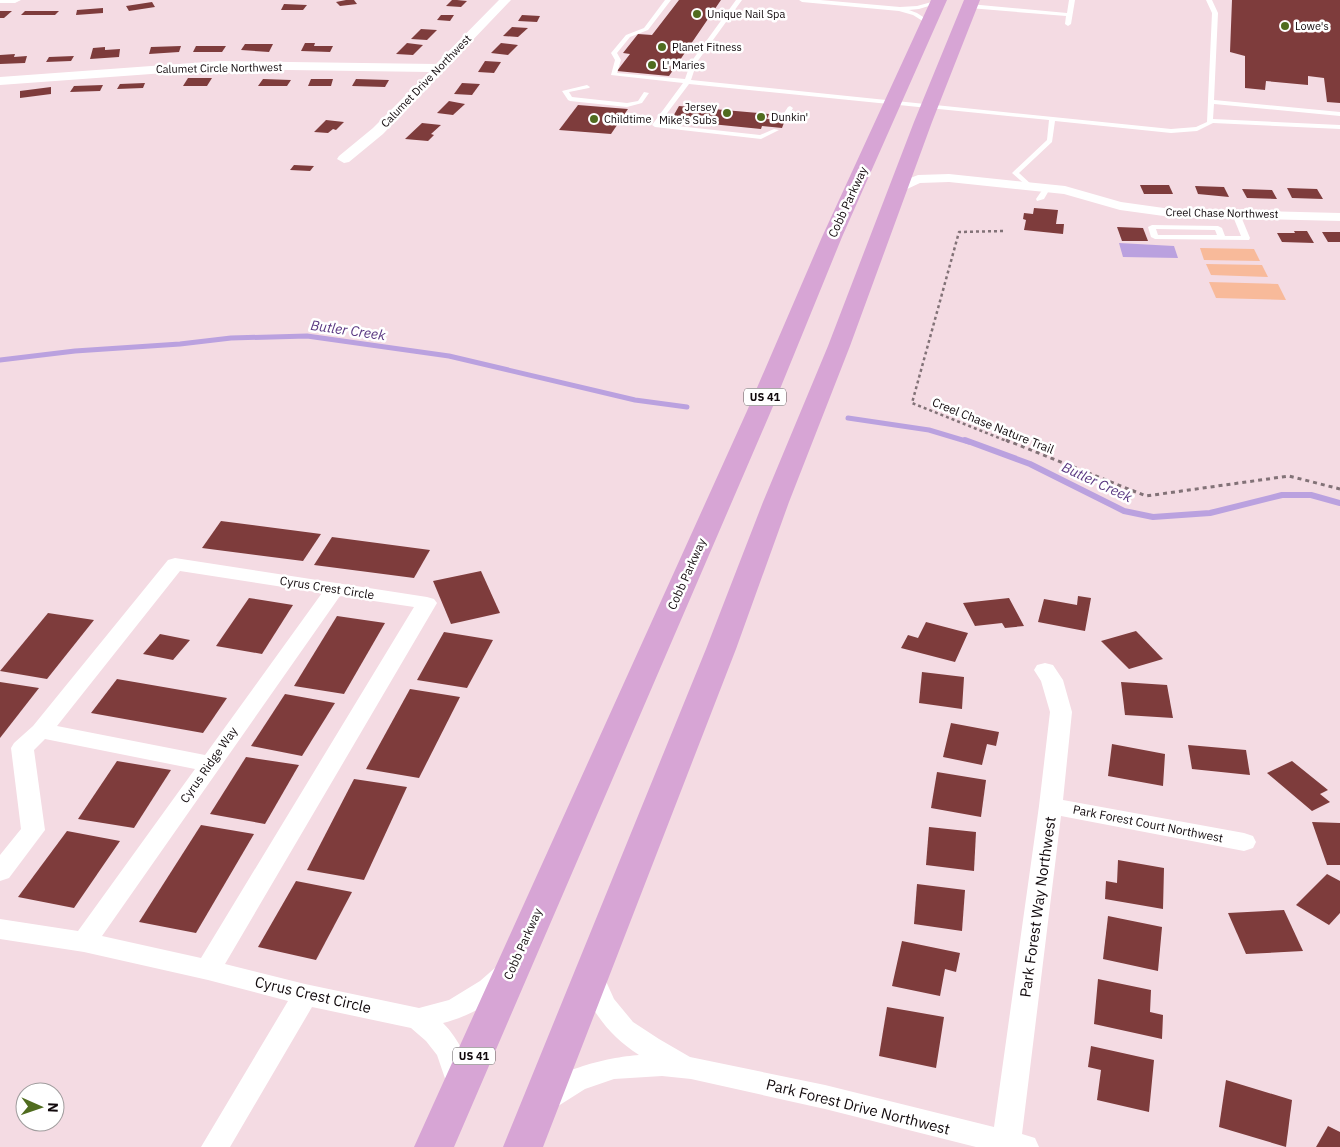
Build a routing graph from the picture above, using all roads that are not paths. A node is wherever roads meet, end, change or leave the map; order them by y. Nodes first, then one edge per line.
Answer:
1 (0, 0) edge
2 (14, 0) edge
3 (505, 0) edge
4 (668, 0) edge
5 (739, 0) edge
6 (802, 0) edge
7 (1072, 0) edge
8 (1209, 0) edge
9 (971, 3) edge
10 (936, 8) edge
11 (900, 9) junction
12 (1070, 15) junction
13 (1068, 24) dead end
14 (439, 68) junction
15 (0, 81) edge
16 (687, 82) junction
17 (587, 87) dead end
18 (646, 93) dead end
19 (1211, 102) junction
20 (893, 104) junction
21 (790, 108) dead end
22 (929, 108) junction
23 (1340, 114) edge
24 (782, 119) dead end
25 (1052, 120) junction
26 (1210, 121) junction
27 (1340, 128) edge
28 (776, 130) dead end
29 (344, 159) dead end
30 (1028, 185) junction
31 (900, 187) junction
32 (1236, 214) junction
33 (1340, 216) edge
34 (1222, 238) junction
35 (334, 590) junction
36 (1045, 670) dead end
37 (41, 731) junction
38 (210, 764) junction
39 (1051, 806) junction
40 (1244, 842) dead end
41 (0, 872) edge
42 (0, 929) edge
43 (84, 942) junction
44 (514, 966) junction
45 (208, 970) junction
46 (591, 975) junction
47 (305, 995) junction
48 (419, 1019) junction
49 (691, 1068) junction
50 (460, 1088) junction
51 (540, 1104) junction
52 (1013, 1145) edge
53 (216, 1147) edge
54 (434, 1147) edge
55 (523, 1147) edge

1 - 2 street
3 - 14 street, Calumet Drive Northwest
4 - 16 lane
5 - 16 lane
6 - 11 lane
7 - 12 lane
8 - 19 lane
9 - 12 lane
9 - 22 main road
10 - 11 lane
10 - 11 lane
10 - 20 main road, Cobb Parkway / US 41
12 - 13 lane
14 - 15 street, Calumet Circle Northwest
14 - 29 street, Calumet Drive Northwest
16 - 20 lane
16 - 28 lane
17 - 18 lane
19 - 23 lane
19 - 26 lane
20 - 22 lane
20 - 44 main road, Cobb Parkway / US 41
21 - 24 lane
22 - 25 lane
22 - 31 main road
25 - 26 lane
25 - 30 lane
26 - 27 lane
30 - 31 street, Creel Chase Northwest
30 - 32 street, Creel Chase Northwest
31 - 46 main road
32 - 33 street, Creel Chase Northwest
32 - 34 lane
34 - 34 lane
35 - 37 street, Cyrus Crest Circle
35 - 38 street, Cyrus Ridge Way
35 - 45 street, Cyrus Crest Circle
36 - 39 street, Park Forest Way Northwest
37 - 38 street
37 - 41 street, Cyrus Crest Circle
38 - 43 street, Cyrus Ridge Way
39 - 40 street, Park Forest Court Northwest
39 - 52 street, Park Forest Way Northwest
42 - 43 street, Cyrus Crest Circle
43 - 45 street, Cyrus Crest Circle
44 - 48 street, Cyrus Crest Circle
44 - 50 main road, Cobb Parkway / US 41
45 - 47 street, Cyrus Crest Circle
46 - 49 street, Park Forest Drive Northwest
46 - 51 main road
47 - 48 street, Cyrus Crest Circle
47 - 53 street
48 - 50 street, Cyrus Crest Circle
49 - 51 street, Park Forest Drive Northwest
49 - 52 street, Park Forest Drive Northwest
50 - 54 main road, Cobb Parkway / US 41
51 - 55 main road

